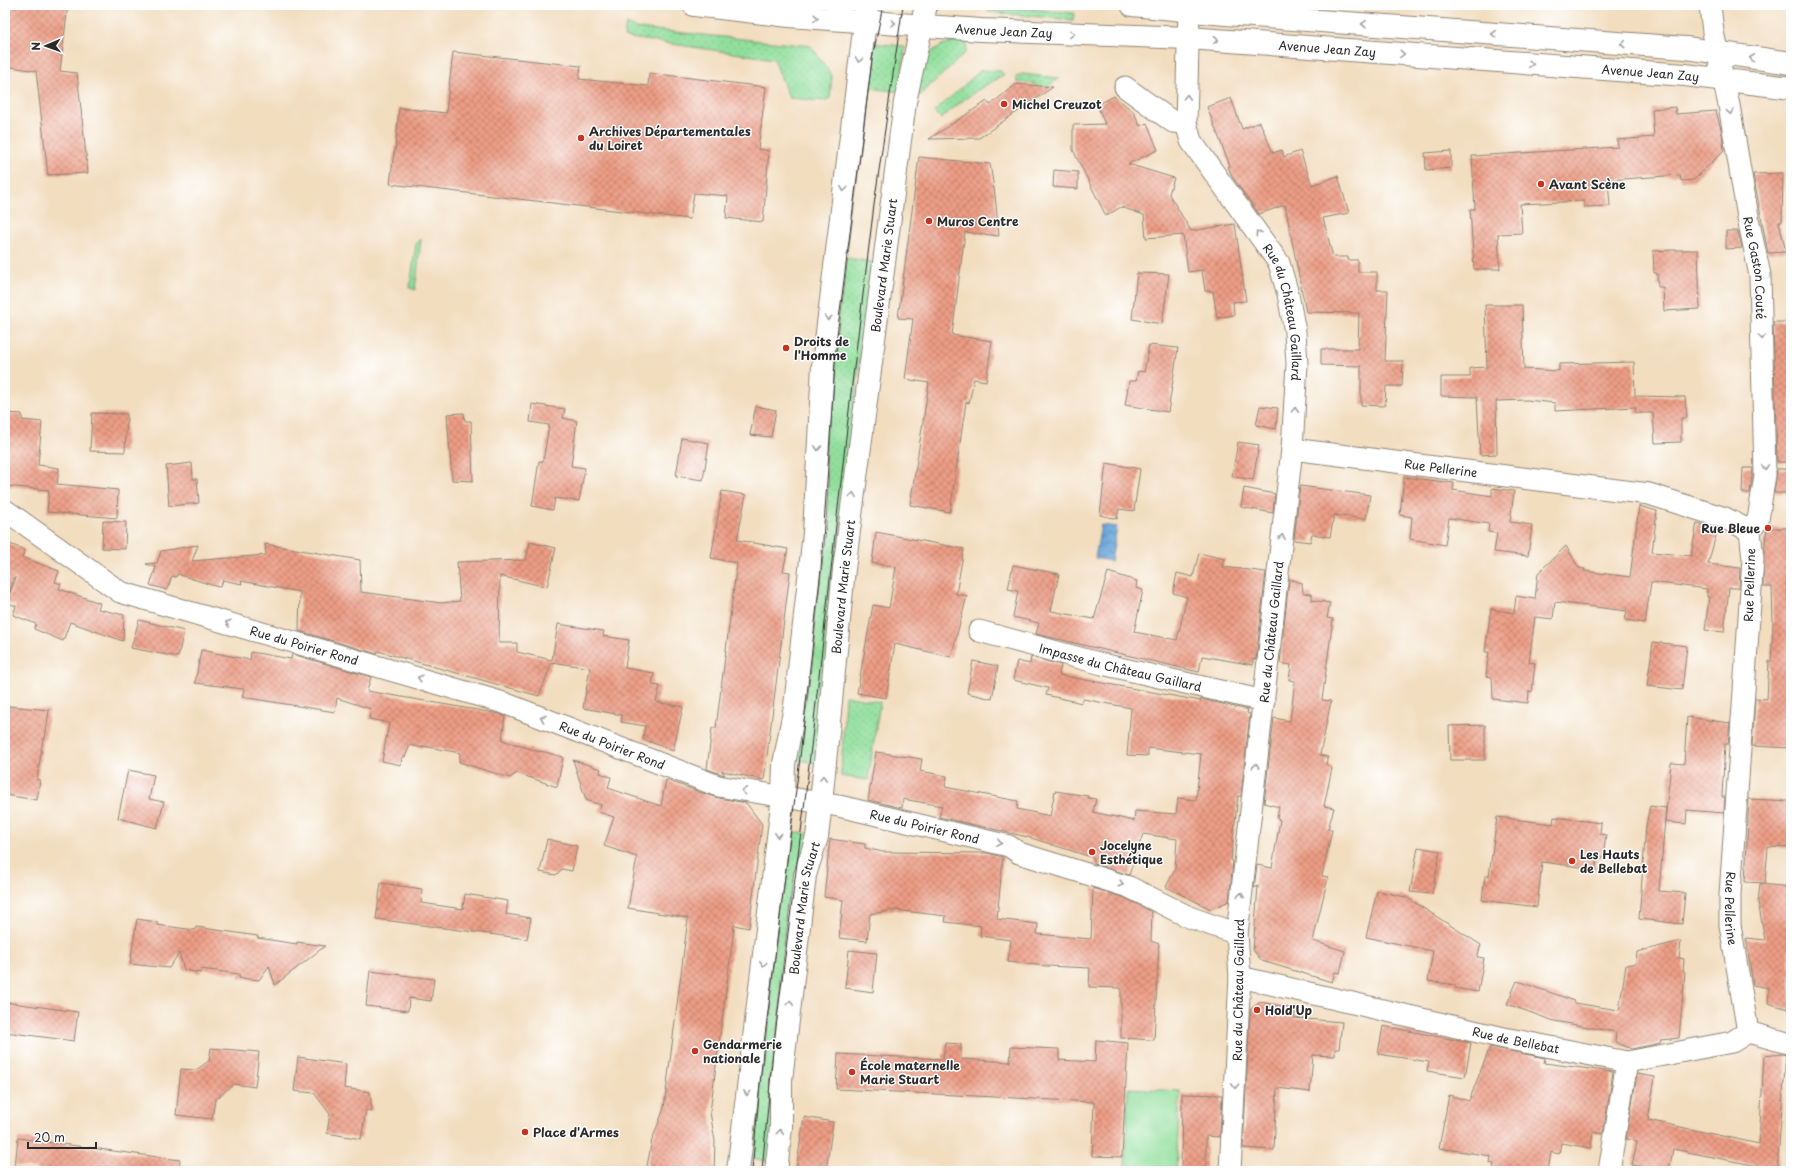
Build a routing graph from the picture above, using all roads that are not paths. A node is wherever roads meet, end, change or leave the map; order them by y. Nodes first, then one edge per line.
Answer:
1 (694, 5) edge
2 (1132, 5) edge
3 (1710, 5) edge
4 (1189, 10) junction
5 (865, 13) edge
6 (924, 15) edge
7 (1189, 38) junction
8 (1718, 53) junction
9 (1791, 63) edge
10 (1723, 79) junction
11 (1125, 87) dead end
12 (1791, 88) edge
13 (1186, 124) junction
14 (1292, 449) junction
15 (5, 510) edge
16 (1754, 525) junction
17 (979, 631) dead end
18 (1264, 701) junction
19 (783, 796) junction
20 (821, 803) junction
21 (1237, 934) junction
22 (1240, 977) junction
23 (1748, 1032) junction
24 (1791, 1044) edge
25 (1627, 1062) junction
26 (738, 1171) edge
27 (776, 1171) edge
28 (1230, 1171) edge
29 (1609, 1171) edge

1 -> 5 main road, Avenue Jean Zay
2 - 4 main road
3 - 8 street, Rue Gaston Couté
4 - 7 street, Rue du Château Gaillard
8 -> 4 main road
5 -> 6 main road, Avenue Jean Zay
5 -> 19 main road
6 -> 7 main road, Avenue Jean Zay
20 -> 6 main road, Boulevard Marie Stuart
7 -> 10 main road, Avenue Jean Zay
13 -> 7 street, Rue du Château Gaillard
9 -> 8 main road
8 - 10 street, Rue Gaston Couté
10 - 12 main road, Avenue Jean Zay
10 -> 16 street, Rue Gaston Couté
11 - 13 street
14 -> 13 street, Rue du Château Gaillard
14 - 16 street, Rue Pellerine
18 -> 14 street, Rue du Château Gaillard
19 -> 15 street, Rue du Poirier Rond
16 - 23 street, Rue Pellerine
17 - 18 street, Impasse du Château Gaillard
21 -> 18 street, Rue du Château Gaillard
19 - 20 street, Rue du Poirier Rond
19 -> 26 main road
20 -> 21 street, Rue du Poirier Rond
27 -> 20 main road, Boulevard Marie Stuart
21 - 22 street, Rue du Château Gaillard
22 - 25 street, Rue de Bellebat
22 -> 28 street, Rue du Château Gaillard
23 - 24 street
23 - 25 street, Rue de Bellebat
25 - 29 street

